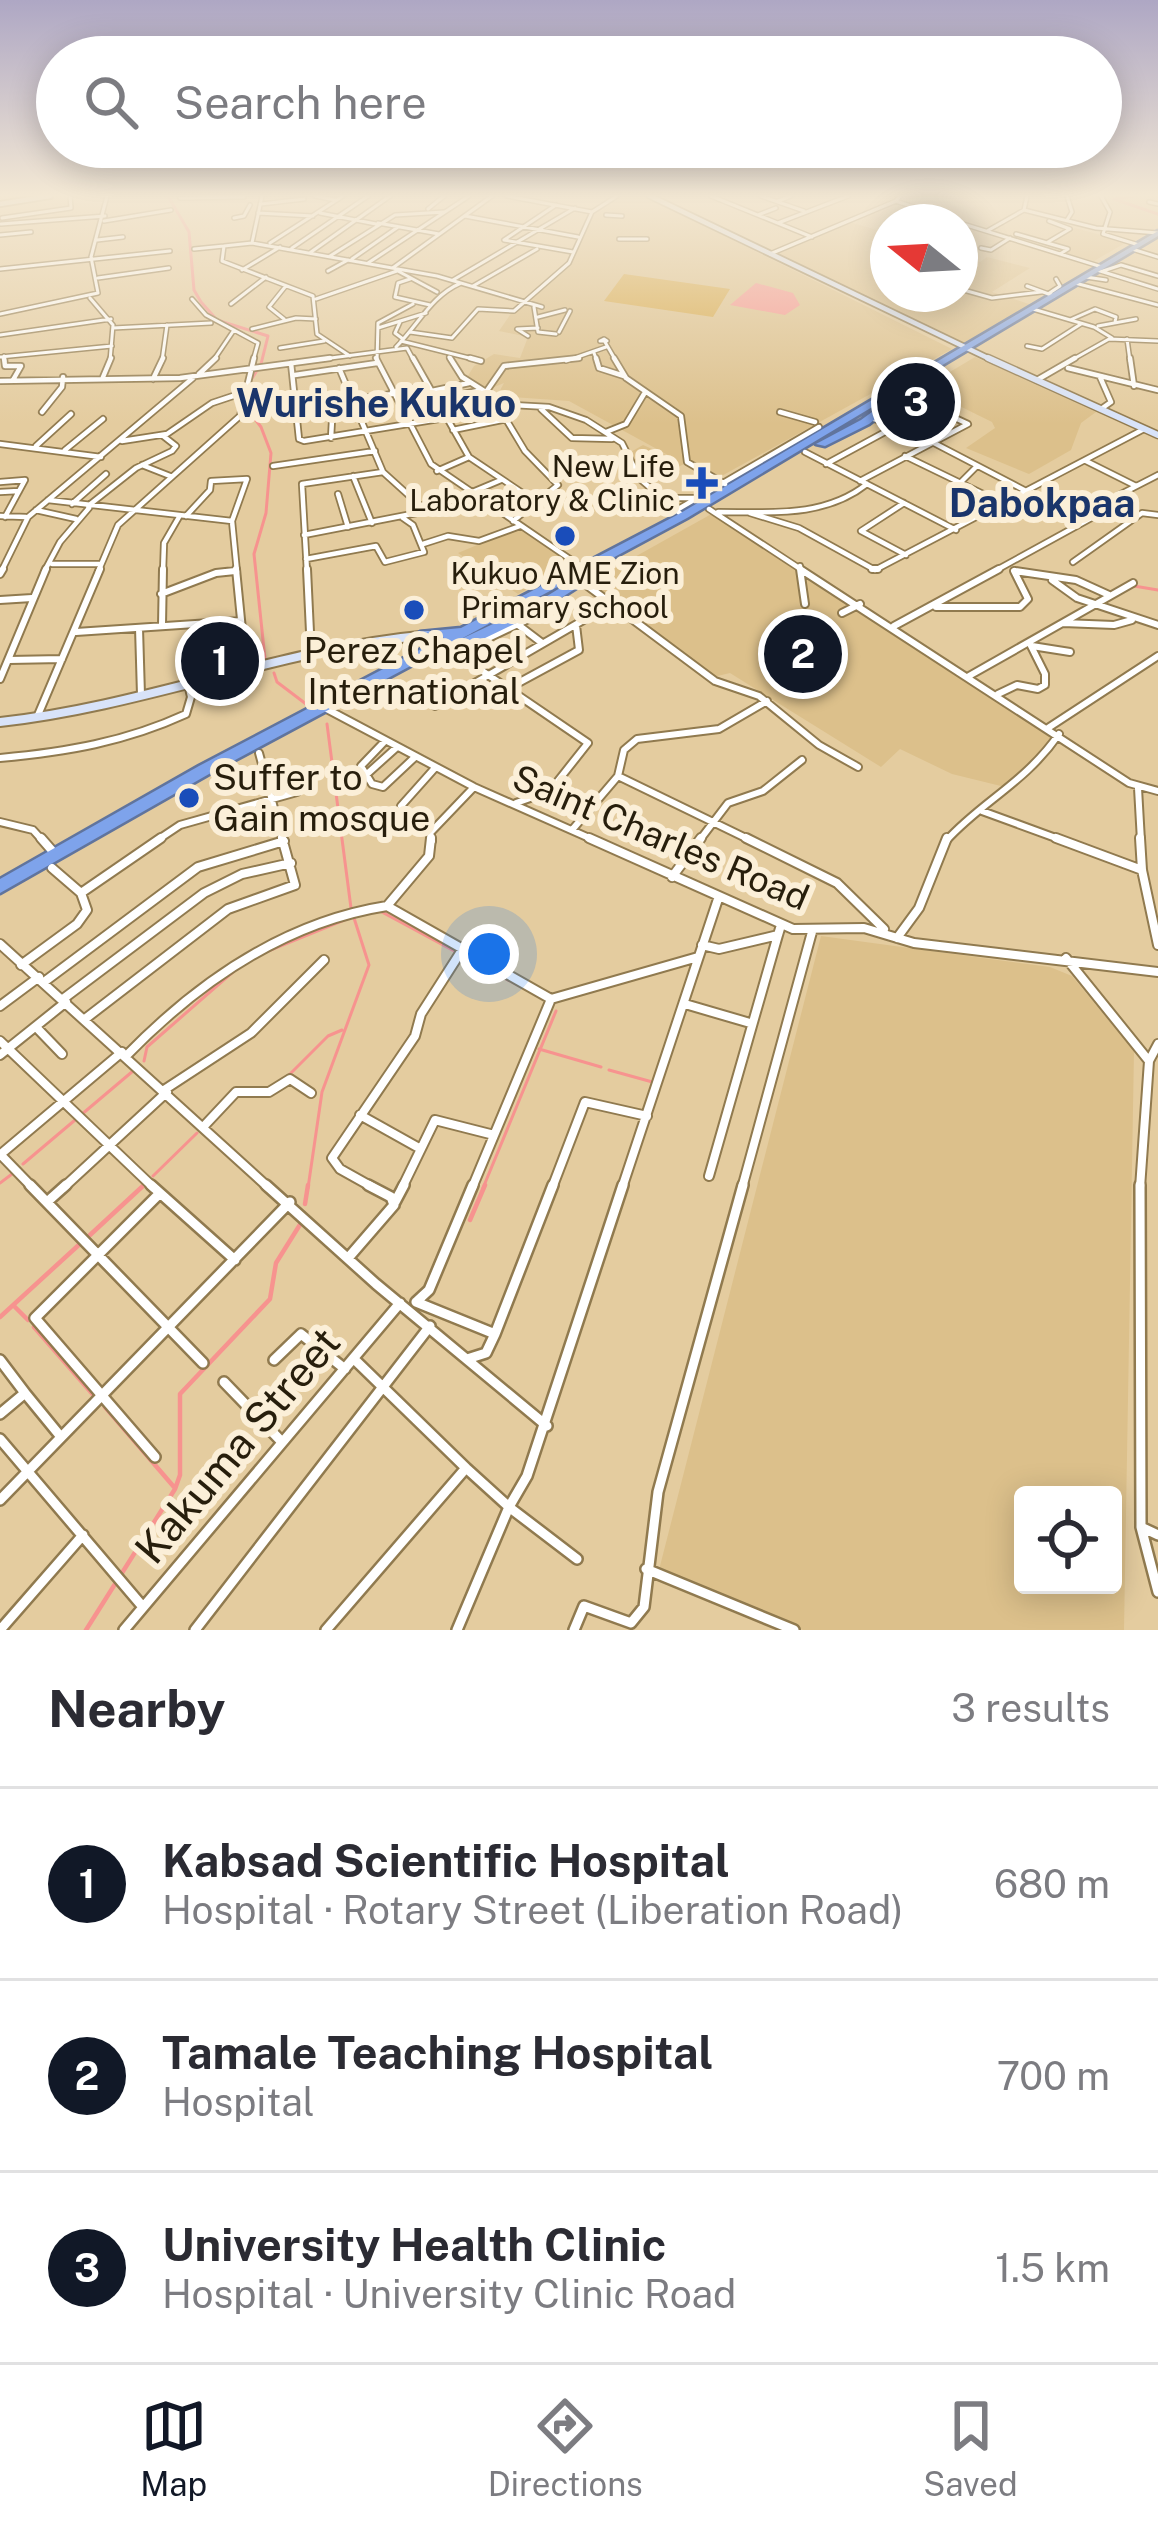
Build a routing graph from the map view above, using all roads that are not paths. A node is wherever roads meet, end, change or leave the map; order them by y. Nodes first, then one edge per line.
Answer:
1 (96, 272) edge
2 (140, 272) edge
3 (248, 272) edge
4 (387, 272) edge
5 (400, 272) edge
6 (411, 272) edge
7 (468, 272) edge
8 (497, 272) edge
9 (558, 272) edge
10 (807, 272) edge
11 (1095, 272) edge
12 (1110, 272) edge
13 (1086, 277) junction
14 (98, 278) junction
15 (266, 278) junction
16 (410, 279) junction
17 (1056, 279) dead end
18 (453, 280) junction
19 (1106, 280) dead end
20 (462, 283) junction
21 (1074, 283) junction
22 (289, 286) junction
23 (473, 286) junction
24 (1027, 286) dead end
25 (1158, 289) edge
26 (438, 293) junction
27 (978, 294) edge
28 (1048, 294) junction
29 (89, 296) junction
30 (192, 299) dead end
31 (316, 299) junction
32 (524, 303) junction
33 (231, 304) dead end
34 (412, 304) junction
35 (430, 305) junction
36 (1158, 307) edge
37 (537, 310) junction
38 (1030, 310) junction
39 (514, 311) junction
40 (426, 313) junction
41 (0, 314) edge
42 (1136, 319) dead end
43 (111, 320) junction
44 (286, 320) junction
45 (316, 320) junction
46 (1070, 320) junction
47 (400, 322) junction
48 (1115, 322) junction
49 (214, 323) junction
50 (1082, 323) junction
51 (167, 325) junction
52 (1094, 327) junction
53 (113, 328) junction
54 (378, 328) junction
55 (538, 328) junction
56 (236, 329) junction
57 (252, 329) dead end
58 (410, 332) junction
59 (0, 335) edge
60 (527, 335) dead end
61 (1112, 338) junction
62 (402, 340) junction
63 (1127, 340) junction
64 (326, 341) junction
65 (1158, 341) edge
66 (112, 346) junction
67 (1027, 346) dead end
68 (280, 348) dead end
69 (394, 349) junction
70 (968, 350) junction
71 (375, 352) junction
72 (594, 353) junction
73 (2, 356) edge
74 (350, 356) junction
75 (449, 357) junction
76 (481, 362) dead end
77 (377, 363) junction
78 (291, 364) junction
79 (1065, 367) junction
80 (338, 368) junction
81 (252, 370) junction
82 (295, 375) junction
83 (624, 376) junction
84 (63, 377) junction
85 (103, 377) junction
86 (195, 377) junction
87 (1100, 377) junction
88 (153, 379) junction
89 (14, 380) junction
90 (1037, 380) junction
91 (0, 381) edge
92 (470, 383) junction
93 (1134, 386) junction
94 (430, 389) junction
95 (484, 391) junction
96 (1158, 391) edge
97 (242, 393) junction
98 (392, 393) junction
99 (644, 394) junction
100 (903, 394) junction
101 (354, 399) junction
102 (436, 399) junction
103 (495, 404) junction
104 (538, 406) junction
105 (931, 406) junction
106 (1101, 409) junction
107 (42, 412) dead end
108 (780, 412) dead end
109 (71, 414) dead end
110 (446, 418) junction
111 (846, 418) junction
112 (871, 418) junction
113 (103, 419) dead end
114 (502, 420) junction
115 (410, 426) junction
116 (857, 426) junction
117 (896, 426) junction
118 (820, 427) junction
119 (1144, 429) junction
120 (133, 430) junction
121 (452, 430) junction
122 (368, 432) junction
123 (606, 432) junction
124 (162, 435) junction
125 (1158, 435) edge
126 (141, 438) junction
127 (332, 438) junction
128 (616, 439) junction
129 (599, 440) junction
130 (119, 442) junction
131 (934, 442) junction
132 (0, 444) edge
133 (36, 446) junction
134 (65, 450) junction
135 (375, 451) junction
136 (805, 452) junction
137 (904, 456) junction
138 (101, 457) junction
139 (469, 457) junction
140 (1086, 461) junction
141 (826, 464) junction
142 (142, 465) junction
143 (273, 466) dead end
144 (977, 466) junction
145 (437, 471) junction
146 (382, 472) junction
147 (106, 474) dead end
148 (1158, 475) edge
149 (172, 476) junction
150 (353, 476) junction
151 (501, 480) junction
152 (0, 482) edge
153 (961, 482) junction
154 (864, 483) junction
155 (1136, 486) junction
156 (730, 488) junction
157 (20, 491) junction
158 (0, 492) edge
159 (1028, 492) junction
160 (338, 494) dead end
161 (469, 494) junction
162 (661, 498) junction
163 (48, 500) junction
164 (536, 502) junction
165 (904, 502) junction
166 (72, 504) junction
167 (1004, 504) junction
168 (709, 506) junction
169 (90, 507) junction
170 (36, 510) junction
171 (427, 512) junction
172 (131, 513) junction
173 (678, 513) junction
174 (750, 513) junction
175 (1158, 515) edge
176 (3, 516) edge
177 (28, 517) junction
178 (182, 517) junction
179 (403, 518) junction
180 (76, 519) junction
181 (232, 521) junction
182 (372, 523) junction
183 (516, 523) junction
184 (348, 527) junction
185 (956, 530) junction
186 (304, 535) junction
187 (423, 544) junction
188 (907, 555) junction
189 (306, 559) junction
190 (1073, 562) dead end
191 (52, 564) junction
192 (101, 564) junction
193 (800, 566) junction
194 (1000, 568) junction
195 (235, 571) junction
196 (1014, 571) junction
197 (0, 574) edge
198 (582, 574) junction
199 (1052, 580) junction
200 (1133, 583) dead end
201 (161, 594) junction
202 (1109, 595) junction
203 (34, 598) junction
204 (0, 599) edge
205 (613, 603) junction
206 (805, 604) dead end
207 (860, 604) junction
208 (1093, 604) junction
209 (933, 606) junction
210 (538, 614) dead end
211 (842, 614) dead end
212 (1136, 619) junction
213 (240, 621) junction
214 (1060, 623) junction
215 (162, 625) junction
216 (517, 625) junction
217 (576, 625) junction
218 (1158, 625) edge
219 (894, 626) junction
220 (139, 628) junction
221 (75, 632) junction
222 (450, 641) junction
223 (542, 643) junction
224 (1028, 645) junction
225 (1070, 652) dead end
226 (310, 653) junction
227 (1158, 656) edge
228 (62, 659) junction
229 (9, 661) junction
230 (246, 670) junction
231 (487, 675) junction
232 (969, 676) junction
233 (0, 679) edge
234 (188, 684) junction
235 (507, 689) junction
236 (998, 694) junction
237 (141, 695) junction
238 (767, 701) junction
239 (435, 706) dead end
240 (327, 710) junction
241 (36, 719) junction
242 (0, 722) edge
243 (1048, 728) junction
244 (1059, 734) junction
245 (385, 741) junction
246 (397, 747) junction
247 (259, 753) junction
248 (416, 757) junction
249 (0, 758) edge
250 (802, 760) dead end
251 (858, 767) dead end
252 (436, 768) junction
253 (367, 774) junction
254 (618, 776) junction
255 (474, 787) junction
256 (1138, 788) junction
257 (1158, 791) edge
258 (296, 792) dead end
259 (273, 800) junction
260 (514, 803) junction
261 (401, 806) dead end
262 (982, 812) junction
263 (713, 821) junction
264 (0, 822) edge
265 (572, 830) junction
266 (284, 841) junction
267 (53, 861) junction
268 (291, 863) junction
269 (1142, 870) junction
270 (672, 877) junction
271 (0, 887) edge
272 (82, 893) junction
273 (0, 898) edge
274 (718, 899) junction
275 (387, 906) junction
276 (780, 930) junction
277 (812, 932) junction
278 (886, 932) junction
279 (896, 939) junction
280 (0, 944) edge
281 (702, 945) junction
282 (1158, 945) edge
283 (462, 950) junction
284 (698, 957) junction
285 (1066, 958) junction
286 (324, 960) dead end
287 (21, 965) junction
288 (1158, 972) edge
289 (41, 980) junction
290 (550, 999) junction
291 (65, 1001) junction
292 (685, 1004) junction
293 (0, 1006) edge
294 (85, 1019) junction
295 (751, 1023) junction
296 (35, 1027) junction
297 (1158, 1044) edge
298 (3, 1048) edge
299 (62, 1054) dead end
300 (124, 1054) junction
301 (1149, 1060) junction
302 (166, 1091) junction
303 (310, 1094) dead end
304 (65, 1100) junction
305 (360, 1115) junction
306 (647, 1116) junction
307 (205, 1126) junction
308 (494, 1135) junction
309 (110, 1144) junction
310 (419, 1148) junction
311 (0, 1154) edge
312 (709, 1176) dead end
313 (160, 1193) junction
314 (47, 1202) junction
315 (290, 1202) junction
316 (394, 1205) junction
317 (99, 1254) junction
318 (349, 1257) junction
319 (235, 1260) junction
320 (407, 1304) junction
321 (167, 1326) junction
322 (430, 1326) junction
323 (495, 1334) junction
324 (354, 1359) junction
325 (467, 1359) junction
326 (0, 1360) edge
327 (274, 1360) dead end
328 (203, 1363) dead end
329 (345, 1369) junction
330 (224, 1382) dead end
331 (382, 1389) junction
332 (25, 1393) junction
333 (100, 1396) junction
334 (0, 1414) edge
335 (547, 1426) junction
336 (62, 1437) junction
337 (0, 1439) edge
338 (282, 1442) junction
339 (155, 1457) dead end
340 (466, 1468) junction
341 (28, 1472) junction
342 (0, 1500) edge
343 (509, 1507) junction
344 (1141, 1528) junction
345 (82, 1535) junction
346 (1158, 1535) edge
347 (577, 1559) dead end
348 (646, 1568) junction
349 (1158, 1592) edge
350 (143, 1607) junction
351 (2, 1625) edge
352 (124, 1630) edge
353 (195, 1630) edge
354 (326, 1630) edge
355 (457, 1630) edge
356 (574, 1630) edge
357 (794, 1630) edge

1 - 14 street
2 - 14 street
3 - 15 street
4 - 31 street
5 - 16 street
6 - 18 street
7 - 18 street
8 - 23 street
9 - 32 street
10 - 70 street
11 - 13 highway
12 - 25 street
13 - 19 street
13 - 21 highway
14 - 29 street
15 - 22 street
15 - 33 street
16 - 26 street
16 - 34 street
17 - 28 street
18 - 20 street
20 - 23 street
20 - 26 street
21 - 28 highway
21 - 36 street
22 - 31 street
22 - 44 street
23 - 32 street
24 - 28 street
26 - 35 street
27 - 28 street
28 - 38 highway
29 - 41 street
29 - 43 street
30 - 49 street
31 - 45 street
32 - 37 street
32 - 39 street
34 - 35 street
34 - 54 street
35 - 40 street
37 - 39 street
37 - 55 street
37 - 55 street
38 - 46 street
38 - 70 highway
39 - 58 street
40 - 47 street
40 - 58 street
42 - 48 street
43 - 53 street
43 - 59 street
44 - 45 street
44 - 57 street
45 - 64 street
46 - 48 street
46 - 50 street
47 - 54 street
47 - 62 street
48 - 52 street
49 - 51 street
49 - 56 street
50 - 52 street
50 - 67 street
51 - 53 street
51 - 88 street
52 - 61 street
53 - 66 street
54 - 71 street
55 - 60 street
56 - 81 street
56 - 86 street
58 - 62 street
61 - 63 street
61 - 79 street
62 - 69 street
62 - 75 street
63 - 65 street
63 - 93 street
64 - 68 street
64 - 74 street
66 - 73 street
66 - 85 street
69 - 71 street
69 - 94 street
70 - 90 street
70 - 100 highway
70 - 111 highway
71 - 74 street
71 - 77 street
72 - 83 street
72 - 83 street
72 - 95 street
73 - 89 street
74 - 78 street
75 - 76 street
75 - 92 street
77 - 80 street
77 - 98 street
78 - 81 street
78 - 82 street
79 - 87 street
79 - 90 street
80 - 82 street
80 - 101 street
81 - 86 street
81 - 97 street
82 - 127 street
83 - 99 street
84 - 85 street
84 - 89 street
84 - 107 street
85 - 88 street
86 - 88 street
86 - 120 street
87 - 93 street
87 - 106 street
89 - 91 street
90 - 106 street
92 - 94 street
92 - 95 street
93 - 96 street
94 - 98 street
94 - 102 street
95 - 102 street
95 - 103 street
97 - 124 street
97 - 149 street
98 - 101 street
98 - 115 street
99 - 123 street
99 - 156 street
100 - 105 street
100 - 112 highway
101 - 122 street
101 - 127 street
102 - 110 street
103 - 104 street
103 - 114 street
104 - 123 street
104 - 129 street
105 - 117 street
105 - 131 street
106 - 119 street
108 - 118 street
109 - 133 street
110 - 115 street
110 - 121 street
111 - 116 highway
111 - 118 highway
112 - 116 highway
112 - 117 street
113 - 134 street
114 - 121 street
114 - 164 street
115 - 122 street
115 - 145 street
116 - 136 highway
117 - 141 street
118 - 156 highway
119 - 125 street
119 - 140 street
120 - 126 street
120 - 130 street
121 - 139 street
122 - 127 street
122 - 135 street
123 - 128 street
123 - 129 street
124 - 126 street
124 - 142 street
126 - 130 street
128 - 129 street
128 - 162 street
130 - 138 street
131 - 137 street
131 - 144 street
132 - 133 street
133 - 134 street
134 - 138 street
135 - 143 street
135 - 146 street
136 - 141 street
136 - 156 highway
137 - 153 street
137 - 154 street
138 - 163 street
139 - 145 street
139 - 151 street
140 - 155 street
140 - 159 street
141 - 154 street
142 - 149 street
142 - 169 street
144 - 153 street
144 - 159 street
145 - 161 street
146 - 150 street
146 - 171 street
147 - 166 street
148 - 155 street
149 - 172 street
150 - 182 street
150 - 186 street
151 - 161 street
151 - 164 street
152 - 157 street
153 - 167 street
154 - 165 street
154 - 174 street
155 - 194 street
156 - 168 highway
156 - 168 street
156 - 173 highway
157 - 158 street
157 - 176 street
159 - 167 street
160 - 184 street
161 - 171 street
161 - 183 street
162 - 168 street
162 - 173 street
163 - 166 street
163 - 170 street
164 - 183 street
165 - 185 street
165 - 188 street
166 - 169 street
167 - 185 street
168 - 173 street
168 - 174 street
168 - 193 street
168 - 198 highway
169 - 172 street
169 - 180 street
170 - 177 street
170 - 180 street
171 - 179 street
172 - 178 street
172 - 192 street
173 - 198 highway
174 - 188 street
175 - 190 street
176 - 177 street
177 - 197 street
178 - 181 street
178 - 181 street
178 - 201 street
179 - 182 street
179 - 187 street
180 - 191 street
181 - 195 street
182 - 184 street
183 - 187 street
183 - 198 street
184 - 186 street
185 - 188 street
186 - 189 street
187 - 189 street
189 - 226 street
191 - 192 street
191 - 203 street
192 - 221 street
193 - 206 street
193 - 207 street
194 - 196 street
194 - 209 street
195 - 201 street
195 - 213 street
196 - 199 street
196 - 209 street
198 - 205 street
198 - 222 highway
199 - 202 street
199 - 208 street
200 - 202 street
201 - 215 street
202 - 208 street
203 - 204 street
203 - 229 street
205 - 217 street
205 - 238 street
207 - 211 street
207 - 219 street
208 - 212 street
208 - 214 street
209 - 219 street
210 - 216 street
212 - 214 street
212 - 218 street
213 - 215 street
213 - 230 street
214 - 224 street
215 - 220 street
216 - 222 street
216 - 223 street
217 - 223 street
217 - 235 street
219 - 232 street
220 - 221 street
220 - 237 street
221 - 228 street
222 - 226 street
222 - 231 street
222 - 240 highway
223 - 231 street
224 - 225 street
224 - 232 street
224 - 236 street
226 - 230 street
227 - 243 street
228 - 229 street
228 - 241 street
229 - 233 street
230 - 234 street
231 - 235 street
231 - 239 street
232 - 236 street
234 - 237 street
234 - 249 street
235 - 260 street
236 - 243 street
237 - 241 street
238 - 251 street
238 - 254 street
240 - 245 street, Saint Charles Road
240 - 247 highway
240 - 267 highway
241 - 242 street
243 - 244 street
244 - 256 street
244 - 262 street
245 - 246 street, Saint Charles Road
245 - 253 street
246 - 248 street, Saint Charles Road
246 - 253 street
247 - 259 street
247 - 267 highway
248 - 252 street, Saint Charles Road
248 - 253 street
250 - 263 street
252 - 255 street, Saint Charles Road
252 - 261 street
254 - 263 street
254 - 265 street
255 - 260 street, Saint Charles Road
255 - 275 street
256 - 257 street
256 - 269 street
258 - 259 street
259 - 266 street
259 - 272 street
260 - 265 street, Saint Charles Road
262 - 269 street
262 - 279 street
263 - 270 street
263 - 278 street
264 - 267 street
265 - 270 street, Saint Charles Road
266 - 268 street
266 - 289 street
267 - 271 highway
267 - 272 street
267 - 273 highway
268 - 291 street
268 - 294 street
269 - 282 street
270 - 274 street, Saint Charles Road
272 - 287 street
274 - 276 street, Saint Charles Road
274 - 281 street
275 - 283 street
275 - 300 street
276 - 277 street, Saint Charles Road
276 - 281 street
276 - 295 street
277 - 278 street, Saint Charles Road
277 - 348 street
278 - 279 street
279 - 285 street
280 - 287 street
281 - 284 street
283 - 290 street
283 - 305 street
284 - 290 street
284 - 292 street
285 - 288 street
285 - 301 street
286 - 302 street
287 - 289 street
289 - 291 street
289 - 293 street
290 - 308 street, Kakuma Street
291 - 294 street
291 - 296 street
292 - 295 street
292 - 306 street
294 - 300 street
295 - 312 street
296 - 298 street
296 - 299 street
297 - 301 street
298 - 304 street
300 - 302 street
300 - 304 street
301 - 344 street
302 - 307 street
302 - 309 street
303 - 307 street
304 - 309 street
304 - 311 street
305 - 310 street
305 - 316 street
306 - 323 street
306 - 335 street
307 - 315 street
308 - 310 street
308 - 320 street, Kakuma Street
309 - 313 street
309 - 314 street
310 - 316 street
311 - 314 street
313 - 317 street
313 - 319 street
314 - 317 street
315 - 318 street
315 - 319 street
316 - 318 street
317 - 321 street
317 - 333 street
318 - 320 street
319 - 321 street
320 - 322 street
320 - 323 street
320 - 324 street, Kakuma Street
321 - 328 street
321 - 333 street
322 - 325 street
322 - 331 street
323 - 325 street
324 - 329 street, Kakuma Street
324 - 331 street
325 - 335 street
326 - 332 street
327 - 329 street
329 - 338 street, Kakuma Street
330 - 338 street
331 - 340 street
331 - 353 street
332 - 334 street
332 - 336 street
333 - 336 street
333 - 339 street
335 - 343 street
336 - 341 street
337 - 341 street
338 - 350 street, Kakuma Street
340 - 343 street
340 - 354 street
341 - 342 street
341 - 345 street
343 - 347 street
343 - 355 street
344 - 346 street
344 - 349 street
345 - 350 street
345 - 351 street
348 - 356 street
348 - 357 street
350 - 352 street, Kakuma Street

